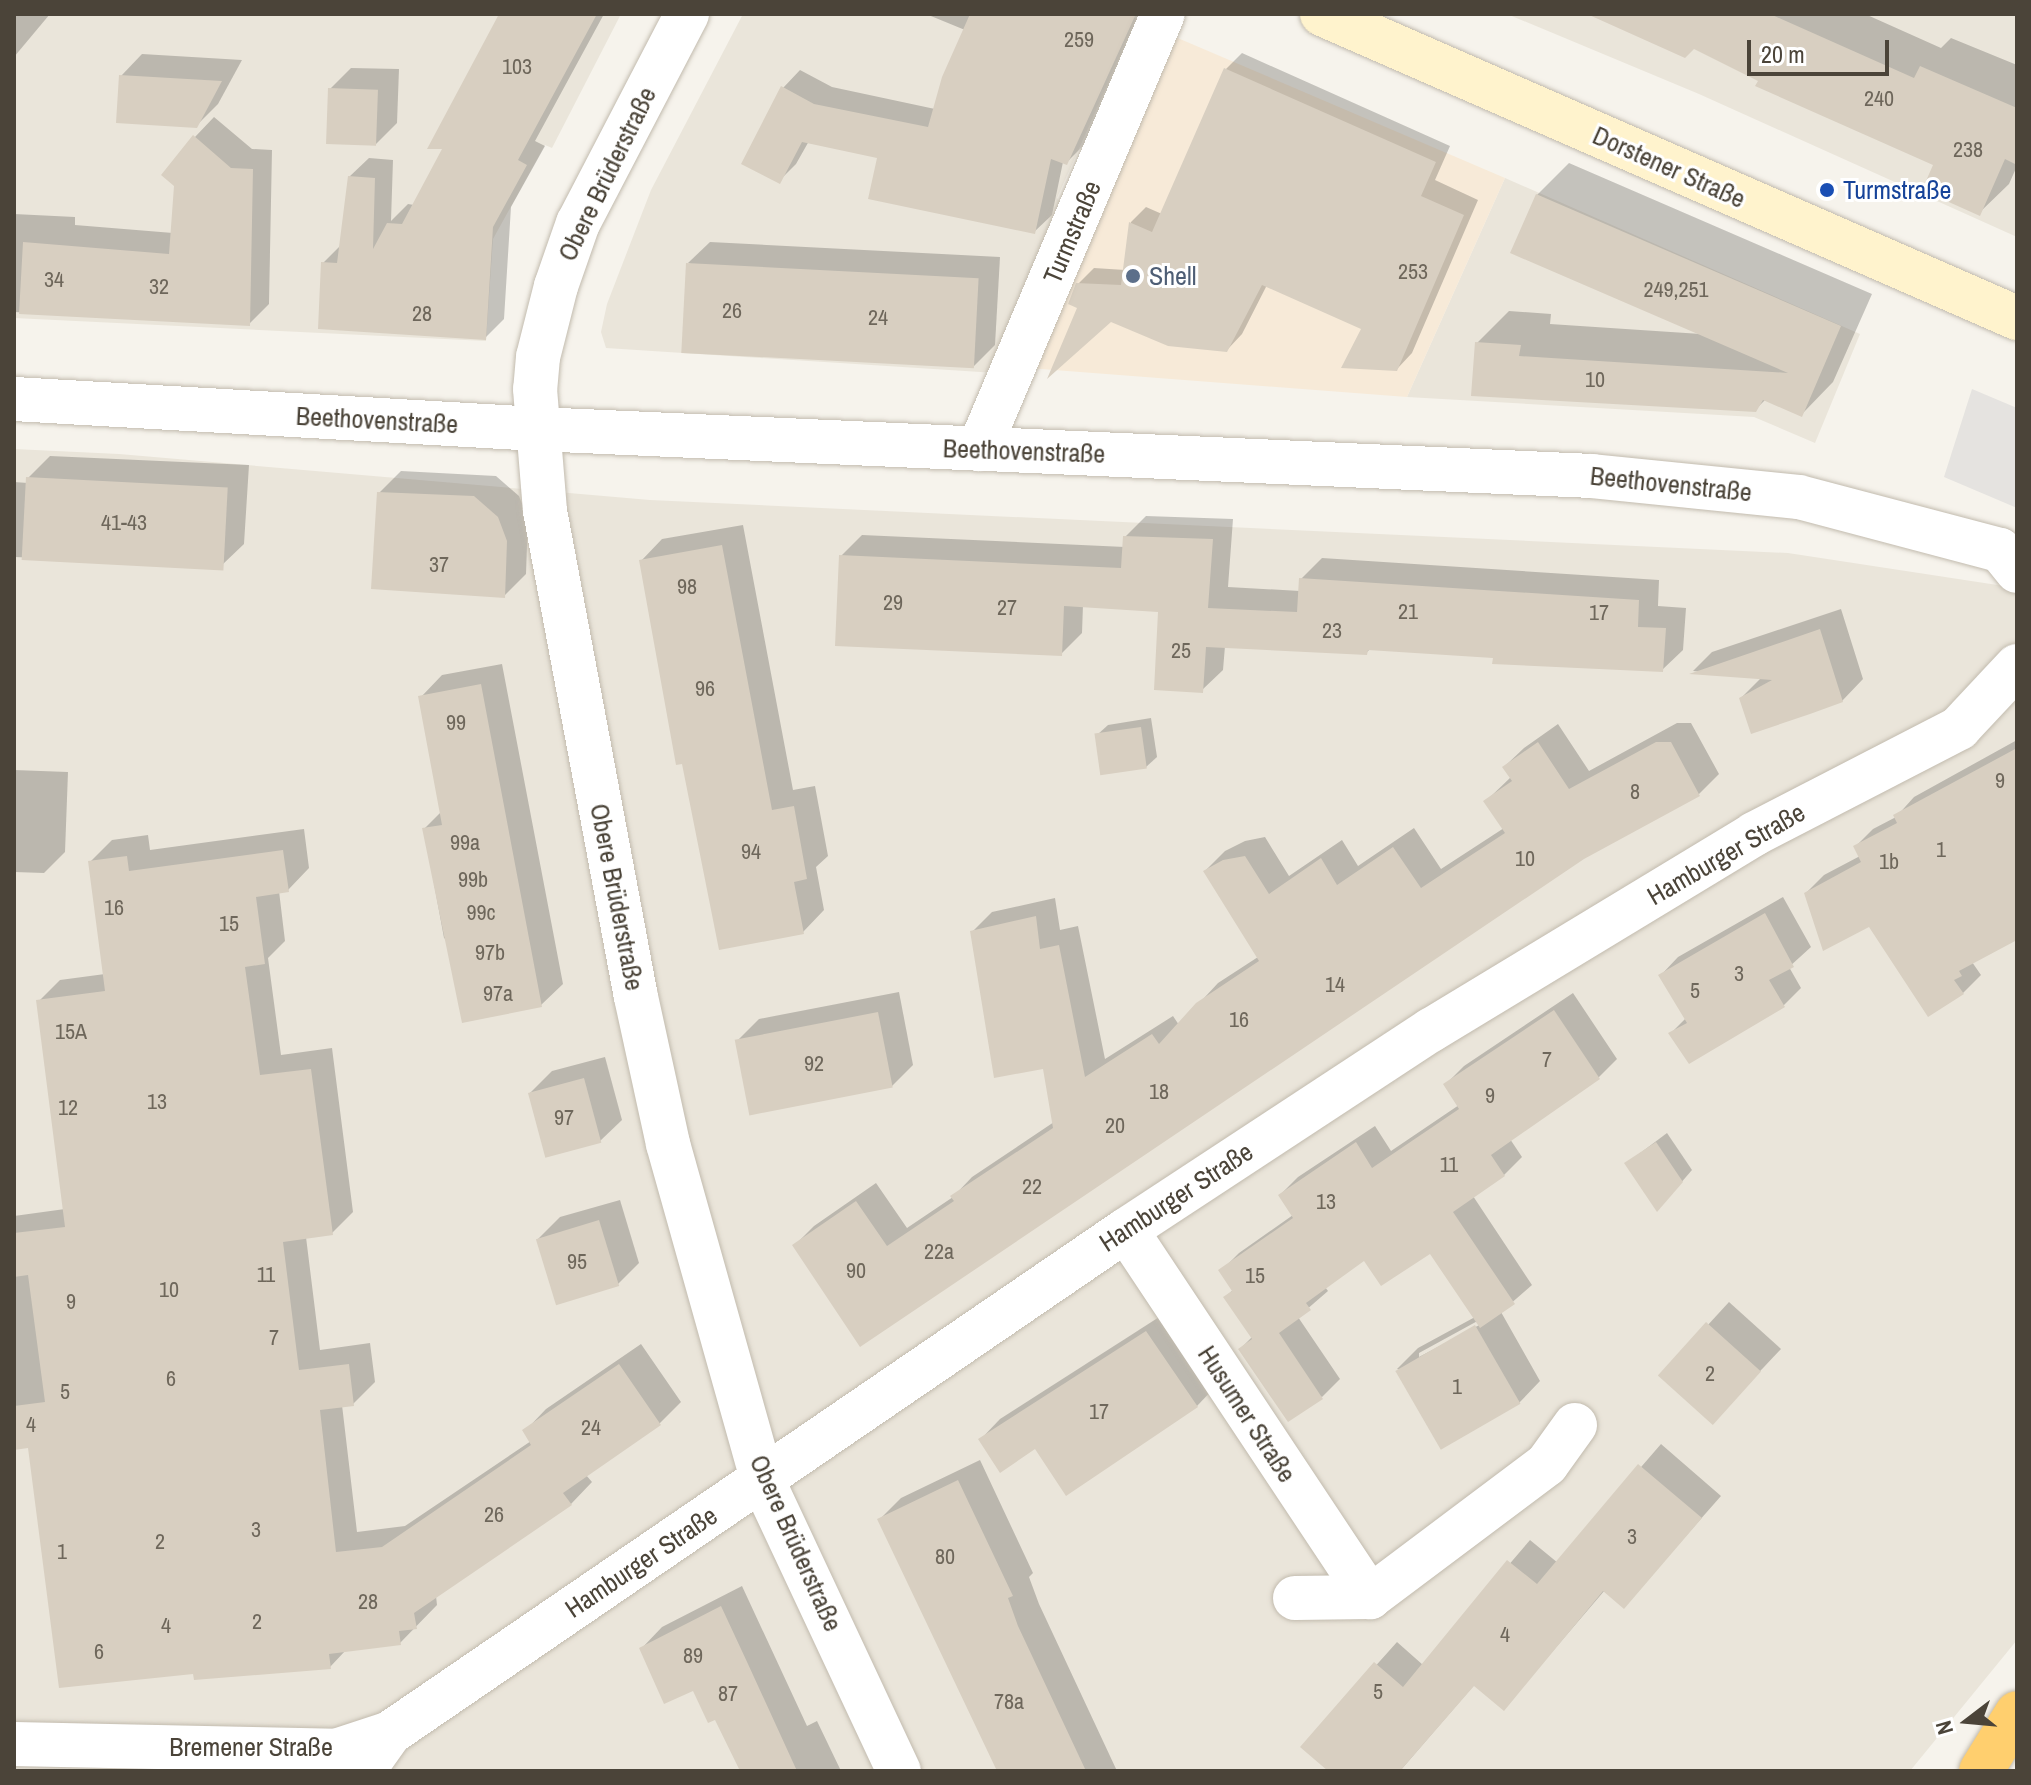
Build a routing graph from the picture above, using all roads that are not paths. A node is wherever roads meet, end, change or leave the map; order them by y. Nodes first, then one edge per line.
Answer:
1 (687, 14) edge
2 (1163, 14) edge
3 (1322, 14) edge
4 (2017, 318) edge
5 (14, 399) edge
6 (537, 429) junction
7 (979, 449) junction
8 (2017, 571) edge
9 (2017, 666) edge
10 (1126, 1230) junction
11 (1575, 1425) dead end
12 (762, 1479) junction
13 (1370, 1597) junction
14 (1295, 1598) dead end
15 (2017, 1713) edge
16 (390, 1733) junction
17 (2017, 1739) edge
18 (14, 1744) edge
19 (363, 1771) edge
20 (899, 1771) edge
21 (1983, 1771) edge

1 - 6 street, Obere Brüderstraße
2 - 7 street, Turmstraße
3 - 4 main road, Dorstener Straße
5 - 6 street, Beethovenstraße
6 - 7 street, Beethovenstraße
6 - 12 street, Obere Brüderstraße
7 - 8 street, Beethovenstraße
9 - 10 street, Hamburger Straße
10 - 12 street, Hamburger Straße
10 - 13 street, Husumer Straße
11 - 13 street
12 - 16 street, Hamburger Straße
12 - 20 street, Obere Brüderstraße
13 - 14 street
15 - 21 highway
16 - 18 street, Bremener Straße
16 - 19 street, Hamburger Straße
17 - 21 highway

